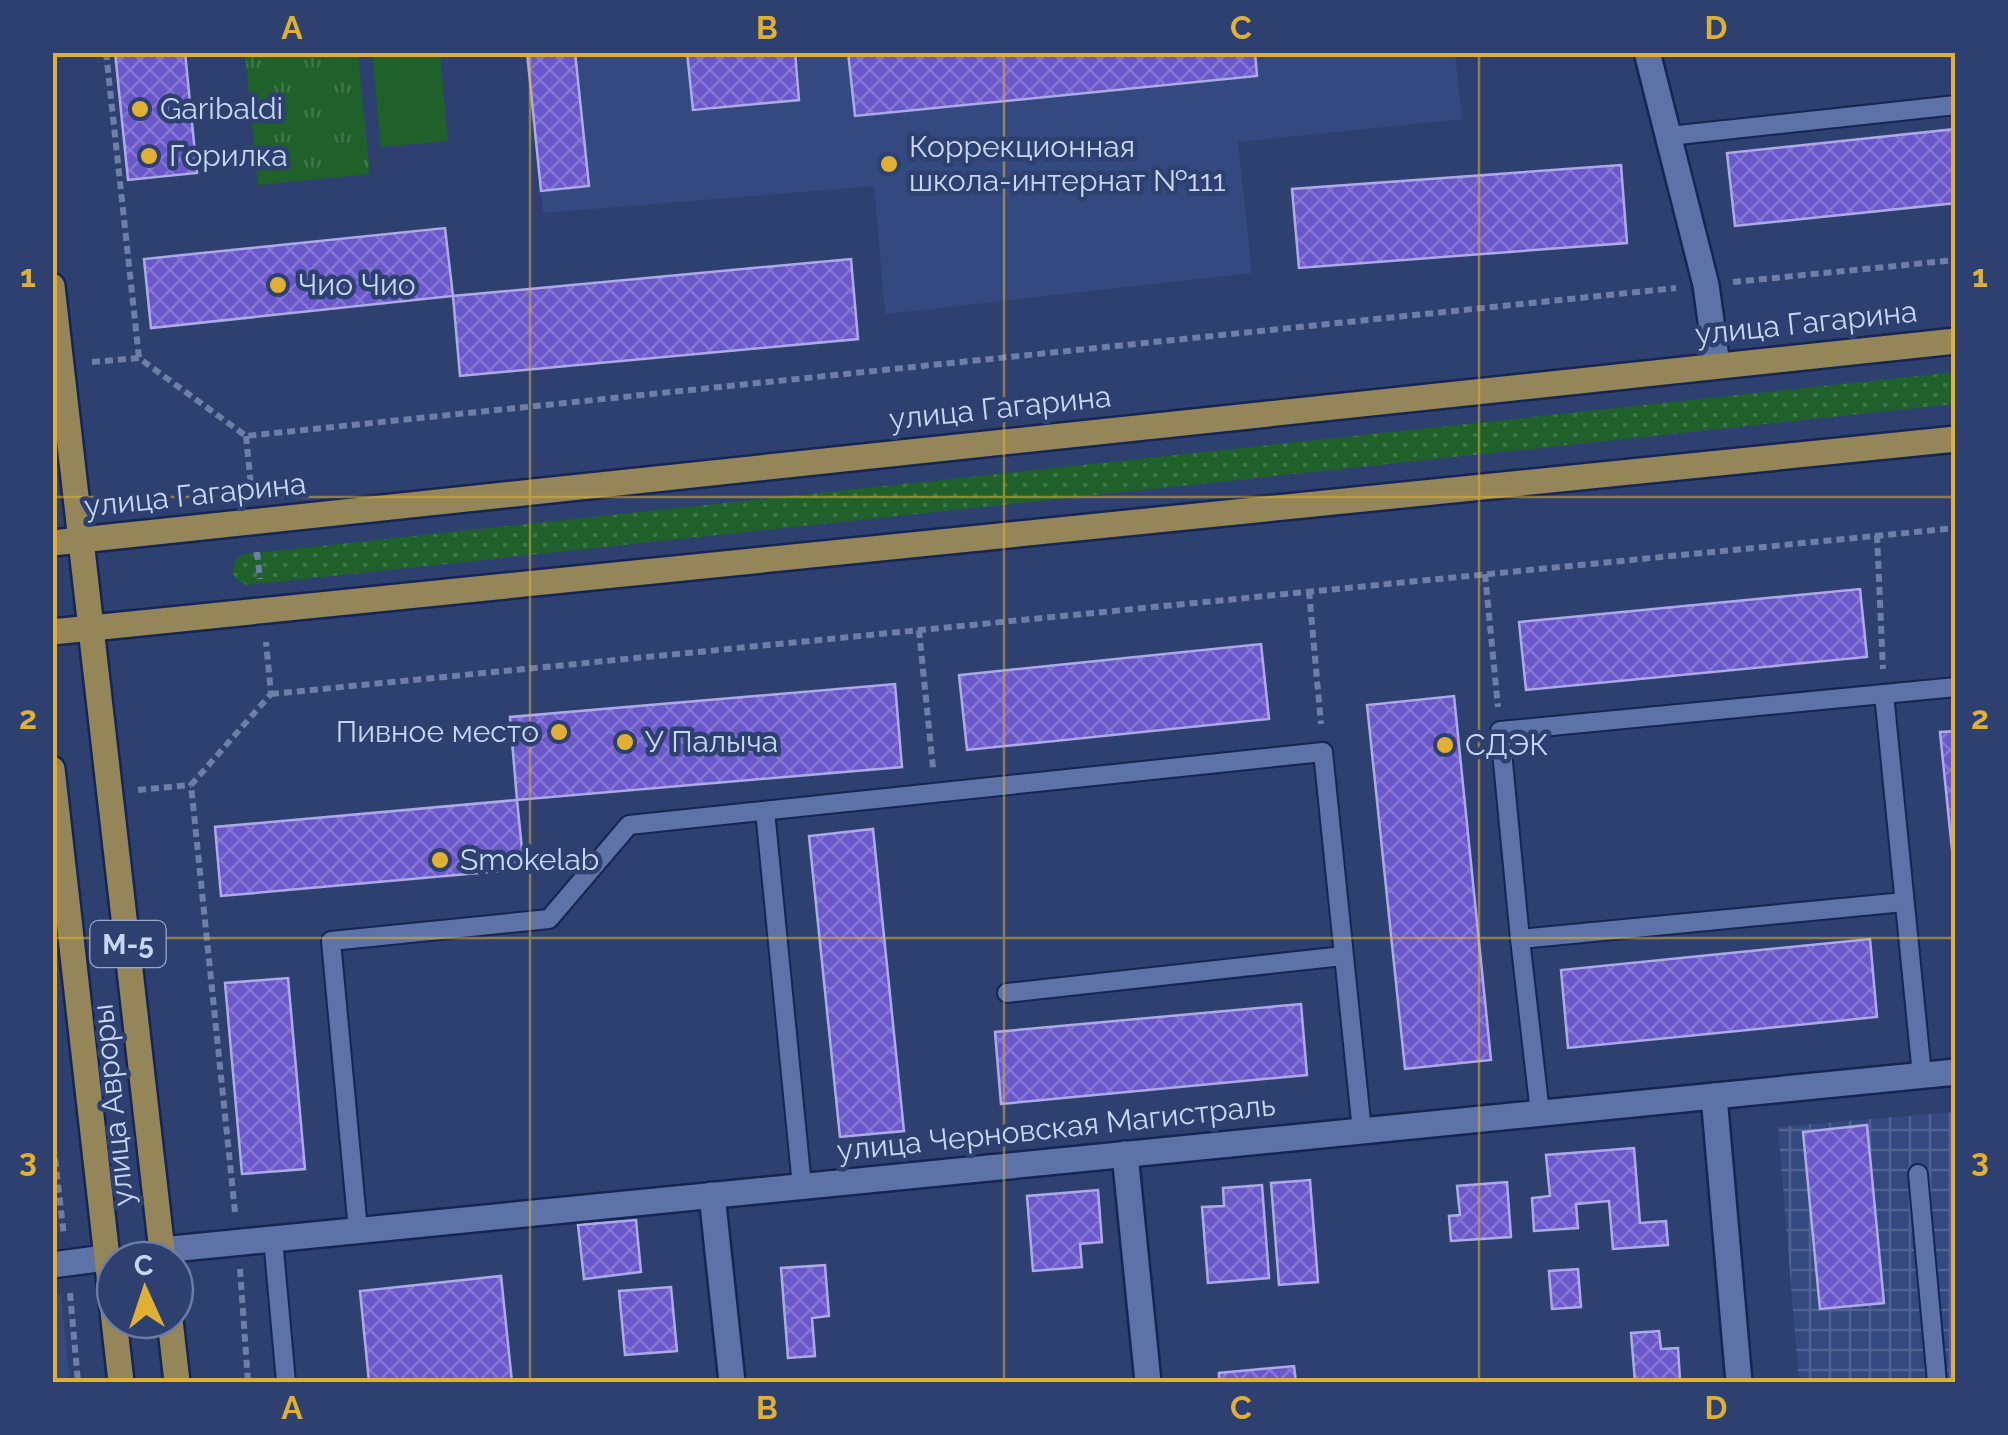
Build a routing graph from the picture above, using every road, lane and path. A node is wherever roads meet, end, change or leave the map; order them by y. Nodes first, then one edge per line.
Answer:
1 (106, 52) edge
2 (1648, 52) edge
3 (1956, 105) edge
4 (1669, 136) junction
5 (1956, 260) edge
6 (1706, 284) junction
7 (52, 286) edge
8 (1956, 341) edge
9 (1717, 365) junction
10 (246, 436) junction
11 (1956, 439) edge
12 (254, 521) junction
13 (1956, 528) edge
14 (1878, 535) junction
15 (81, 540) junction
16 (52, 543) edge
17 (1485, 574) junction
18 (1309, 591) junction
19 (263, 611) junction
20 (92, 628) junction
21 (919, 630) junction
22 (52, 632) edge
23 (1956, 687) edge
24 (270, 694) junction
25 (1884, 694) junction
26 (1500, 731) junction
27 (1323, 752) junction
28 (52, 769) edge
29 (936, 793) junction
30 (766, 811) junction
31 (1904, 902) junction
32 (1520, 939) junction
33 (1344, 956) junction
34 (1007, 993) dead end
35 (1956, 1072) edge
36 (1922, 1075) junction
37 (1714, 1096) junction
38 (1540, 1113) junction
39 (1362, 1130) junction
40 (1125, 1154) junction
41 (1918, 1174) dead end
42 (802, 1186) junction
43 (712, 1195) junction
44 (358, 1230) junction
45 (273, 1239) junction
46 (103, 1240) edge
47 (161, 1240) edge
48 (238, 1240) junction
49 (195, 1249) edge
50 (95, 1259) edge
51 (52, 1265) edge
52 (115, 1340) edge
53 (172, 1340) edge
54 (120, 1382) edge
55 (177, 1382) edge
56 (248, 1382) edge
57 (286, 1382) edge
58 (732, 1382) edge
59 (1148, 1382) edge
60 (1739, 1382) edge
61 (1937, 1382) edge

1 - 10 path
2 - 4 street
3 - 4 lane
4 - 6 street
5 - 6 path
6 - 9 street
6 - 10 path
7 - 15 main road, улица Авроры / М-5
8 - 9 main road, улица Гагарина
9 - 12 main road, улица Гагарина
10 - 12 path
11 - 19 main road
12 - 15 main road, улица Гагарина
12 - 19 path
13 - 14 path
14 - 17 path
14 - 25 path
15 - 16 main road, улица Гагарина
15 - 20 main road, улица Авроры / М-5
17 - 18 path
17 - 26 path
18 - 21 path
18 - 27 path
19 - 20 main road
19 - 24 path
20 - 22 main road
20 - 47 main road, улица Авроры / М-5
21 - 24 path
21 - 29 path
23 - 25 lane
24 - 48 path
25 - 26 lane
25 - 31 lane
26 - 32 lane
27 - 29 lane
27 - 33 lane
28 - 46 main road, улица Авроры / М-5
29 - 30 lane
30 - 42 lane
30 - 44 lane
31 - 32 lane
31 - 36 lane
32 - 38 lane
33 - 34 lane
33 - 39 lane
35 - 36 street, улица Черновская Магистраль
36 - 37 street, улица Черновская Магистраль
37 - 38 street, улица Черновская Магистраль
37 - 60 street
38 - 39 street, улица Черновская Магистраль
39 - 40 street, улица Черновская Магистраль
40 - 42 street, улица Черновская Магистраль
40 - 59 street
41 - 61 lane
42 - 43 street, улица Черновская Магистраль
43 - 44 street, улица Черновская Магистраль
43 - 58 street
44 - 45 street, улица Черновская Магистраль
45 - 48 street, улица Черновская Магистраль
45 - 57 lane
48 - 49 street, улица Черновская Магистраль
48 - 56 path
50 - 51 street
52 - 54 main road, улица Авроры / М-5
53 - 55 main road

